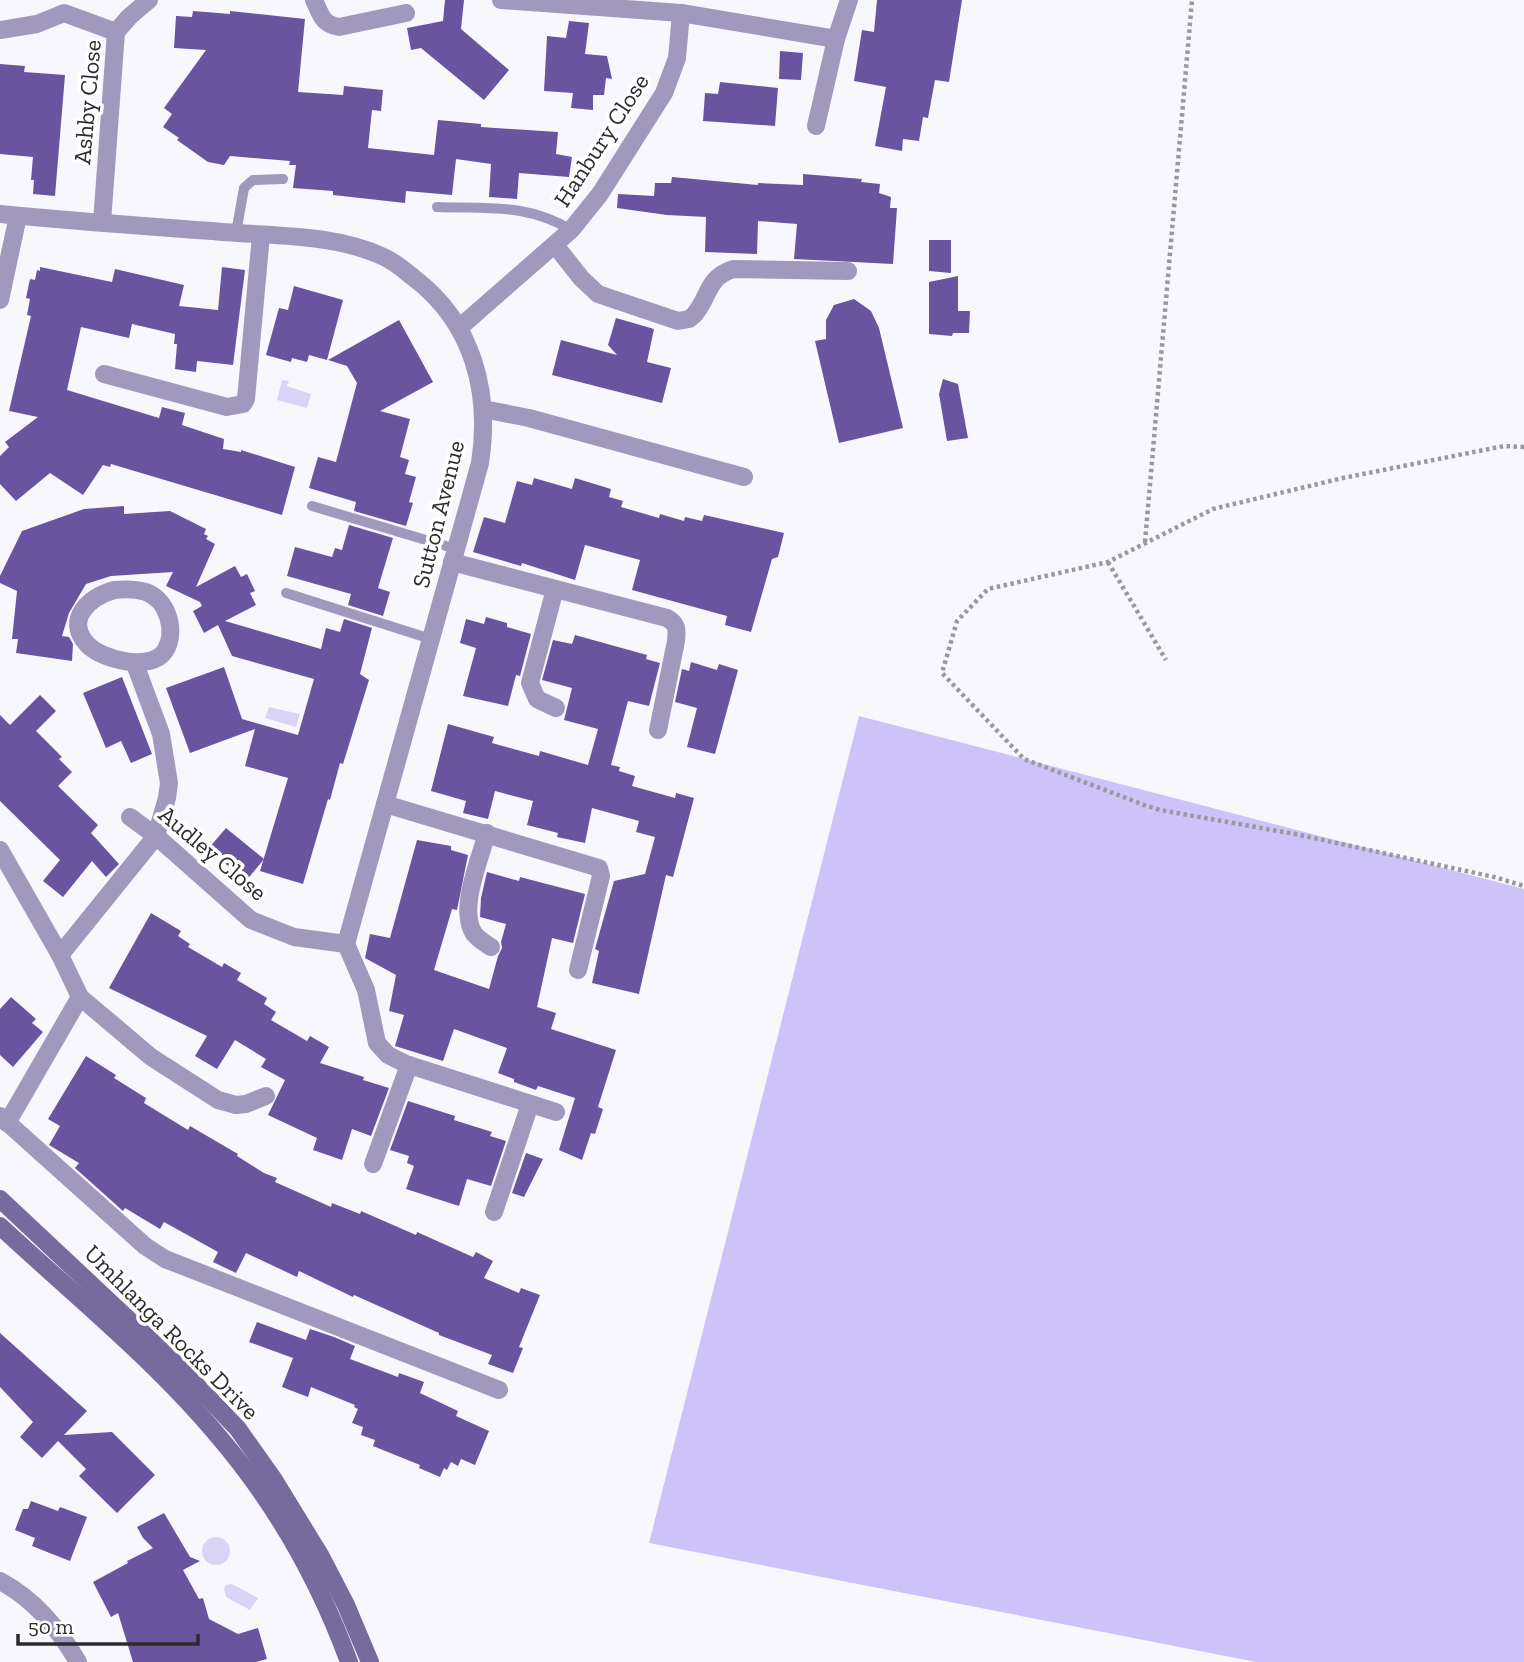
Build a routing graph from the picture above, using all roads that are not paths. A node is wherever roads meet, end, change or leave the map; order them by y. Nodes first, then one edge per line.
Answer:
1 (149, 0) edge
2 (314, 0) edge
3 (501, 0) edge
4 (849, 0) edge
5 (541, 1) edge
6 (65, 6) edge
7 (406, 13) dead end
8 (681, 13) junction
9 (0, 30) edge
10 (116, 32) junction
11 (836, 39) junction
12 (816, 126) dead end
13 (283, 179) dead end
14 (437, 207) dead end
15 (9, 215) edge
16 (102, 222) junction
17 (572, 230) junction
18 (236, 233) junction
19 (261, 234) junction
20 (555, 245) junction
21 (848, 271) dead end
22 (0, 300) edge
23 (459, 328) junction
24 (104, 374) dead end
25 (483, 409) junction
26 (744, 477) dead end
27 (312, 506) dead end
28 (454, 555) junction
29 (555, 589) junction
30 (286, 593) dead end
31 (431, 639) junction
32 (135, 664) junction
33 (555, 708) dead end
34 (658, 730) dead end
35 (385, 804) junction
36 (130, 817) dead end
37 (487, 833) junction
38 (156, 836) junction
39 (0, 850) edge
40 (346, 944) junction
41 (491, 947) dead end
42 (60, 955) junction
43 (578, 970) dead end
44 (80, 997) junction
45 (409, 1065) junction
46 (265, 1096) dead end
47 (530, 1104) junction
48 (556, 1112) dead end
49 (4, 1119) edge
50 (373, 1164) dead end
51 (0, 1199) edge
52 (495, 1212) dead end
53 (0, 1226) edge
54 (499, 1390) dead end
55 (0, 1581) edge
56 (78, 1662) edge
57 (349, 1662) edge
58 (370, 1662) edge

1 - 10 street, Ashby Close
2 - 7 street
3 - 5 street
4 - 11 street
5 - 8 street
6 - 9 street
6 - 10 street
8 - 11 street
8 - 17 street, Hanbury Close
10 - 16 street, Ashby Close
11 - 12 street
13 - 18 lane
14 - 17 lane
15 - 16 street, Sutton Avenue
15 - 22 street
16 - 18 street, Sutton Avenue
17 - 20 street, Hanbury Close
18 - 19 street, Sutton Avenue
19 - 23 street, Sutton Avenue
19 - 24 street
20 - 21 street
20 - 23 street, Hanbury Close
23 - 25 street, Sutton Avenue
25 - 26 street
25 - 28 street, Sutton Avenue
27 - 28 lane
28 - 29 street
28 - 31 street, Sutton Avenue
29 - 33 street
29 - 34 street
30 - 31 lane
31 - 35 street, Sutton Avenue
32 - 32 street
32 - 38 street
35 - 37 street
35 - 40 street, Sutton Avenue
36 - 38 street, Audley Close
37 - 41 street
37 - 43 street
38 - 40 street, Audley Close
38 - 42 street
39 - 42 street
40 - 45 street
42 - 44 street
44 - 46 street
44 - 49 street
45 - 47 street
45 - 50 street
47 - 48 street
47 - 52 street
49 - 54 street
51 - 58 main road, Umhlanga Rocks Drive
53 - 57 main road, Umhlanga Rocks Drive
55 - 56 street

